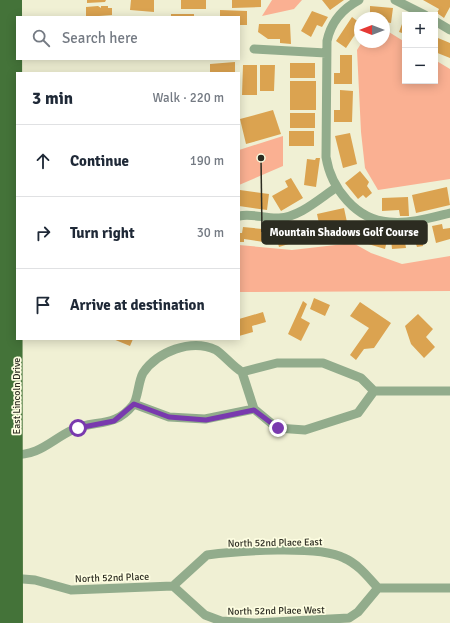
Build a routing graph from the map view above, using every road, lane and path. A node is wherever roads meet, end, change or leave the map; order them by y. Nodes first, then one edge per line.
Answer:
1 (5, 0) edge
2 (16, 0) edge
3 (359, 0) edge
4 (395, 0) edge
5 (419, 12) edge
6 (438, 23) edge
7 (450, 30) edge
8 (254, 50) dead end
9 (326, 53) junction
10 (6, 150) junction
11 (337, 187) junction
12 (16, 202) edge
13 (450, 213) edge
14 (240, 216) edge
15 (11, 326) edge
16 (242, 372) junction
17 (374, 391) junction
18 (450, 391) edge
19 (134, 404) junction
20 (254, 410) junction
21 (7, 455) edge
22 (11, 578) junction
23 (173, 586) junction
24 (378, 588) junction
25 (450, 588) edge
26 (6, 623) edge
27 (17, 623) edge

1 - 10 main road, East Lincoln Drive
2 - 12 main road, East Lincoln Drive
3 - 9 street
4 - 5 street
6 - 7 street
8 - 9 street
9 - 11 street
10 - 12 main road
10 - 15 main road, East Lincoln Drive
11 - 13 street
11 - 14 street
12 - 15 main road, East Lincoln Drive
15 - 21 main road, East Lincoln Drive
16 - 17 street
16 - 19 street
16 - 20 street
17 - 18 street
17 - 20 street
19 - 20 street
19 - 21 street
21 - 22 main road, East Lincoln Drive
22 - 23 street, North 52nd Place
22 - 26 main road, East Lincoln Drive
22 - 27 main road, East Lincoln Drive
23 - 24 street, North 52nd Place East
23 - 24 street, North 52nd Place West
24 - 25 street

